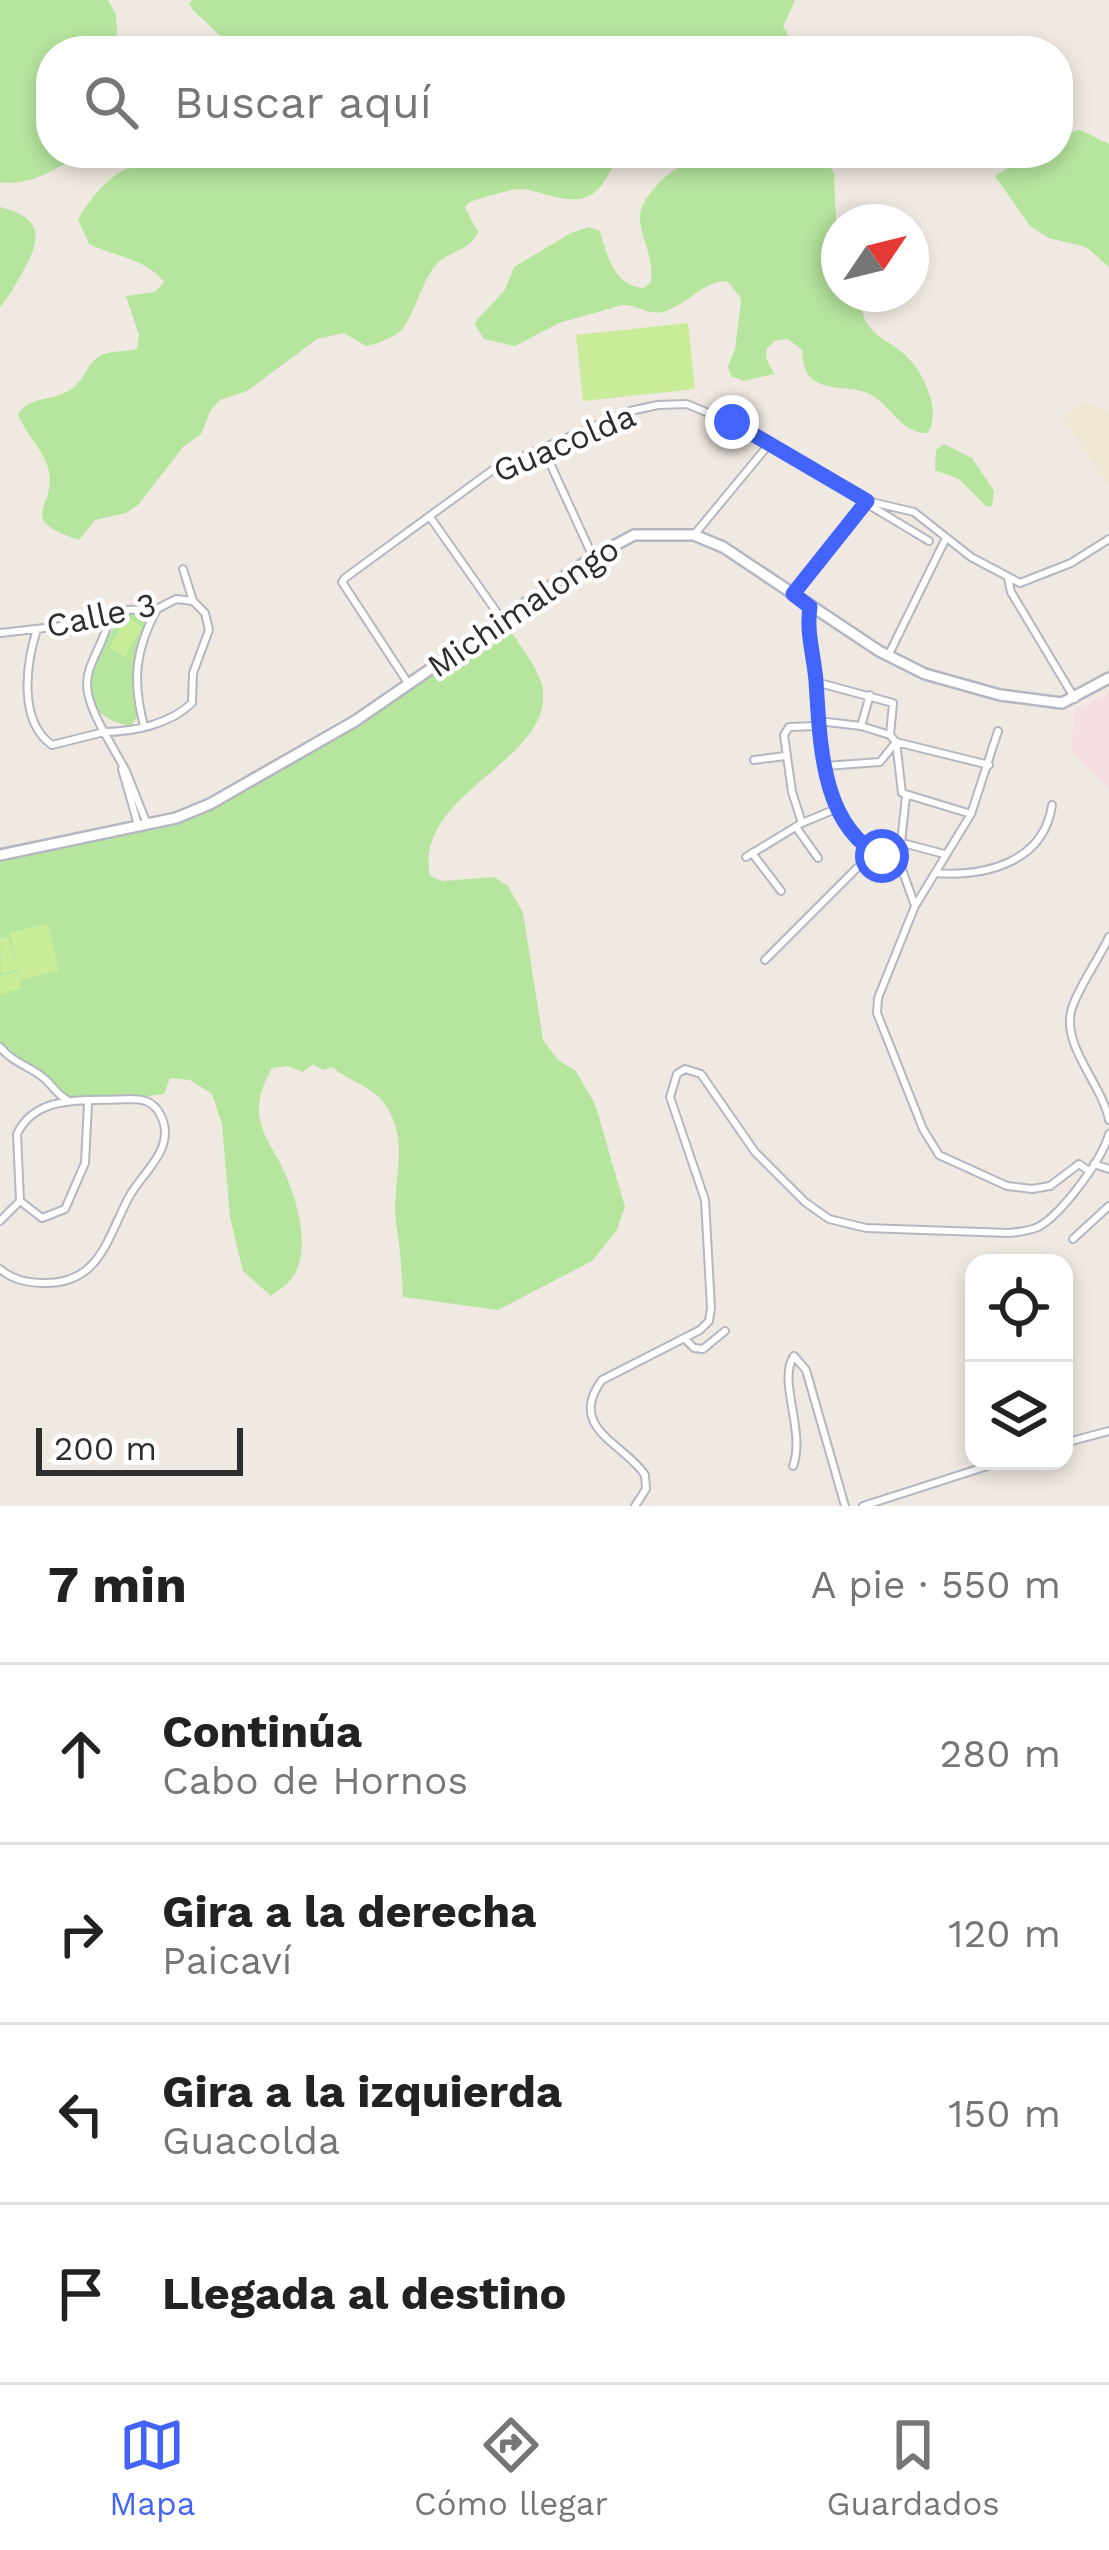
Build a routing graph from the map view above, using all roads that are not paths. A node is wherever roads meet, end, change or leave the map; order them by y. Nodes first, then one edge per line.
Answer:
1 (770, 443) junction
2 (543, 448) junction
3 (867, 501) junction
4 (430, 517) junction
5 (694, 535) junction
6 (946, 538) junction
7 (1109, 539) edge
8 (929, 541) dead end
9 (593, 557) junction
10 (183, 569) dead end
11 (1008, 578) junction
12 (793, 594) junction
13 (196, 604) junction
14 (810, 607) junction
15 (158, 609) junction
16 (111, 614) junction
17 (503, 620) junction
18 (37, 629) junction
19 (0, 633) edge
20 (888, 656) junction
21 (1109, 678) edge
22 (816, 682) junction
23 (408, 684) junction
24 (870, 694) junction
25 (1075, 699) junction
26 (818, 724) junction
27 (861, 726) junction
28 (145, 727) junction
29 (998, 731) dead end
30 (104, 732) junction
31 (124, 732) junction
32 (890, 735) junction
33 (896, 742) junction
34 (118, 752) junction
35 (785, 756) junction
36 (754, 760) dead end
37 (989, 765) junction
38 (824, 766) junction
39 (906, 796) junction
40 (1052, 805) dead end
41 (838, 808) junction
42 (971, 814) junction
43 (142, 825) junction
44 (799, 825) junction
45 (899, 842) junction
46 (873, 852) junction
47 (944, 854) junction
48 (0, 855) edge
49 (818, 858) dead end
50 (899, 861) junction
51 (934, 873) junction
52 (781, 892) dead end
53 (915, 906) junction
54 (1109, 937) edge
55 (766, 960) dead end
56 (0, 1047) edge
57 (53, 1091) junction
58 (72, 1102) junction
59 (88, 1102) junction
60 (49, 1104) junction
61 (1109, 1120) edge
62 (1109, 1134) edge
63 (1092, 1168) junction
64 (1109, 1169) edge
65 (20, 1201) junction
66 (1109, 1206) edge
67 (0, 1221) edge
68 (1073, 1239) dead end
69 (0, 1269) edge
70 (725, 1331) dead end
71 (685, 1339) junction
72 (1109, 1431) edge
73 (1073, 1440) edge
74 (793, 1466) dead end
75 (975, 1470) edge
76 (635, 1506) edge
77 (845, 1506) edge
78 (863, 1506) edge

1 - 2 street, Guacolda
1 - 3 street, Guacolda
1 - 5 street
2 - 4 street, Guacolda
2 - 9 street
3 - 6 street
3 - 8 street, Guacolda
3 - 12 street
4 - 17 street
4 - 23 street, Guacolda
5 - 9 main road, Michimalongo
5 - 12 main road, Michimalongo
6 - 11 street
6 - 20 street
7 - 11 street
9 - 17 main road, Michimalongo
10 - 13 street
11 - 25 street
12 - 14 main road, Michimalongo
13 - 15 street, Calle 3
13 - 28 street
14 - 20 main road, Michimalongo
14 - 22 street
15 - 16 street, Calle 3
15 - 28 street
16 - 18 street, Calle 3
16 - 30 street
17 - 23 main road, Michimalongo
18 - 19 street, Calle 3
18 - 30 street
20 - 25 main road, Michimalongo
21 - 25 main road
22 - 24 street
22 - 26 street
23 - 43 main road, Michimalongo
24 - 27 street
24 - 32 street
26 - 27 street
26 - 35 street
26 - 38 street
27 - 32 street
28 - 31 street
29 - 37 street
30 - 31 street
30 - 34 street
31 - 34 street
32 - 33 street
33 - 37 street
33 - 38 street
33 - 39 street
34 - 43 street
35 - 36 street
35 - 44 street
37 - 42 street
38 - 41 street
39 - 42 street
39 - 45 street
40 - 51 street
41 - 44 street
41 - 46 street
42 - 47 street
43 - 48 main road, Michimalongo
44 - 49 street
44 - 52 street
45 - 47 street
45 - 50 street
46 - 50 street
46 - 55 street
47 - 51 street
50 - 53 street
51 - 53 street
53 - 63 street
54 - 61 street
56 - 57 street
57 - 58 street
57 - 60 street
58 - 59 street
58 - 60 street
59 - 65 street
59 - 69 street
60 - 65 street
62 - 63 street
63 - 64 street
63 - 71 street
65 - 67 street
66 - 68 street
70 - 71 street
71 - 76 street
72 - 73 street
74 - 77 street
75 - 78 street

